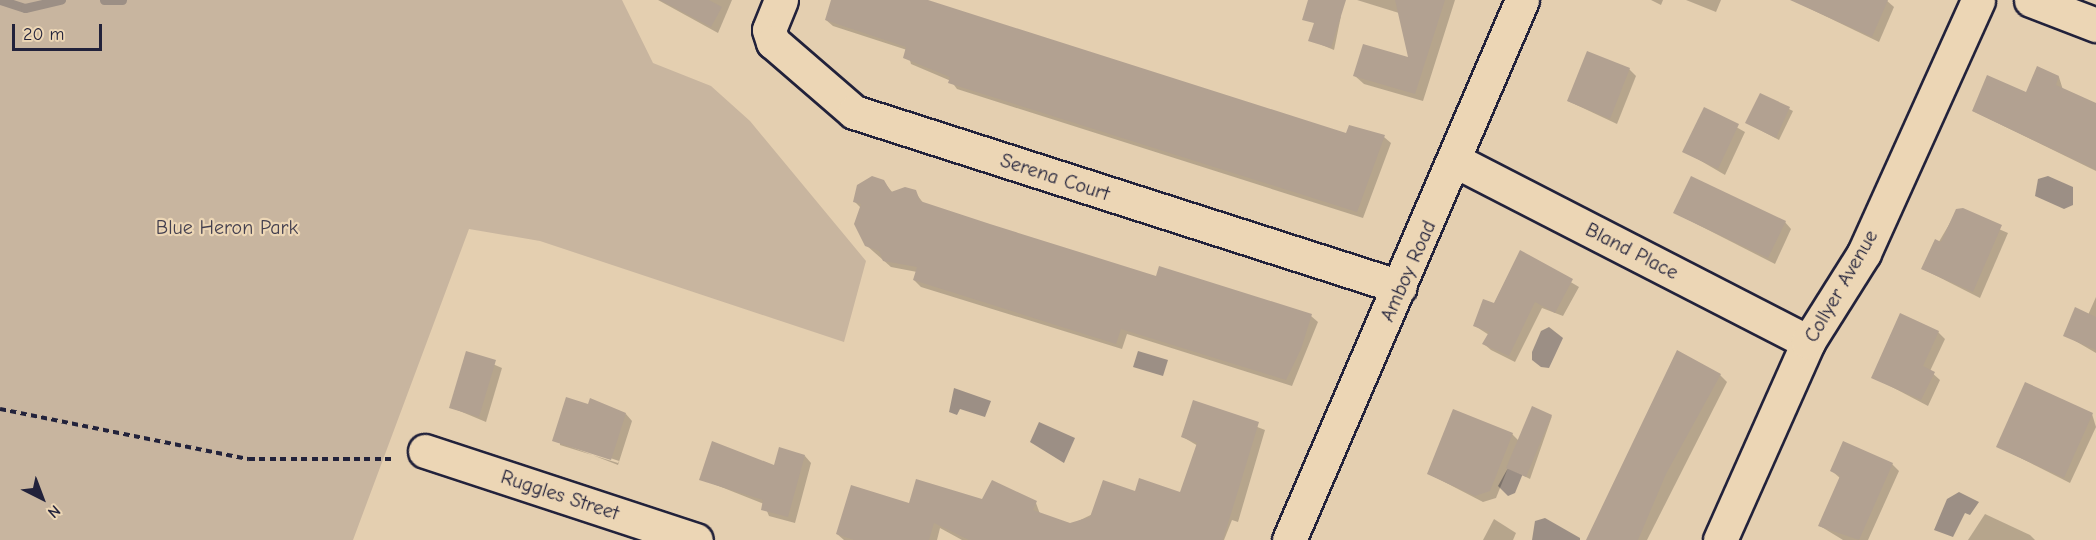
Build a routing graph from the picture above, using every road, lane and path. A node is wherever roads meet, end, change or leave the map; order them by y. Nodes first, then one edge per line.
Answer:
1 (781, 0) edge
2 (1522, 0) edge
3 (1978, 0) edge
4 (2031, 0) edge
5 (2096, 25) edge
6 (1456, 161) junction
7 (1400, 287) junction
8 (1808, 342) junction
9 (0, 409) edge
10 (425, 451) joint
11 (696, 540) edge
12 (1289, 540) edge
13 (1720, 540) edge

1 - 7 street, Serena Court
2 - 6 street, Amboy Road
3 - 8 street, Collyer Avenue
4 - 5 street
6 - 7 street, Amboy Road
6 - 8 street, Bland Place
7 - 12 street, Amboy Road
8 - 13 street, Collyer Avenue
9 - 10 path
10 - 11 street, Ruggles Street

